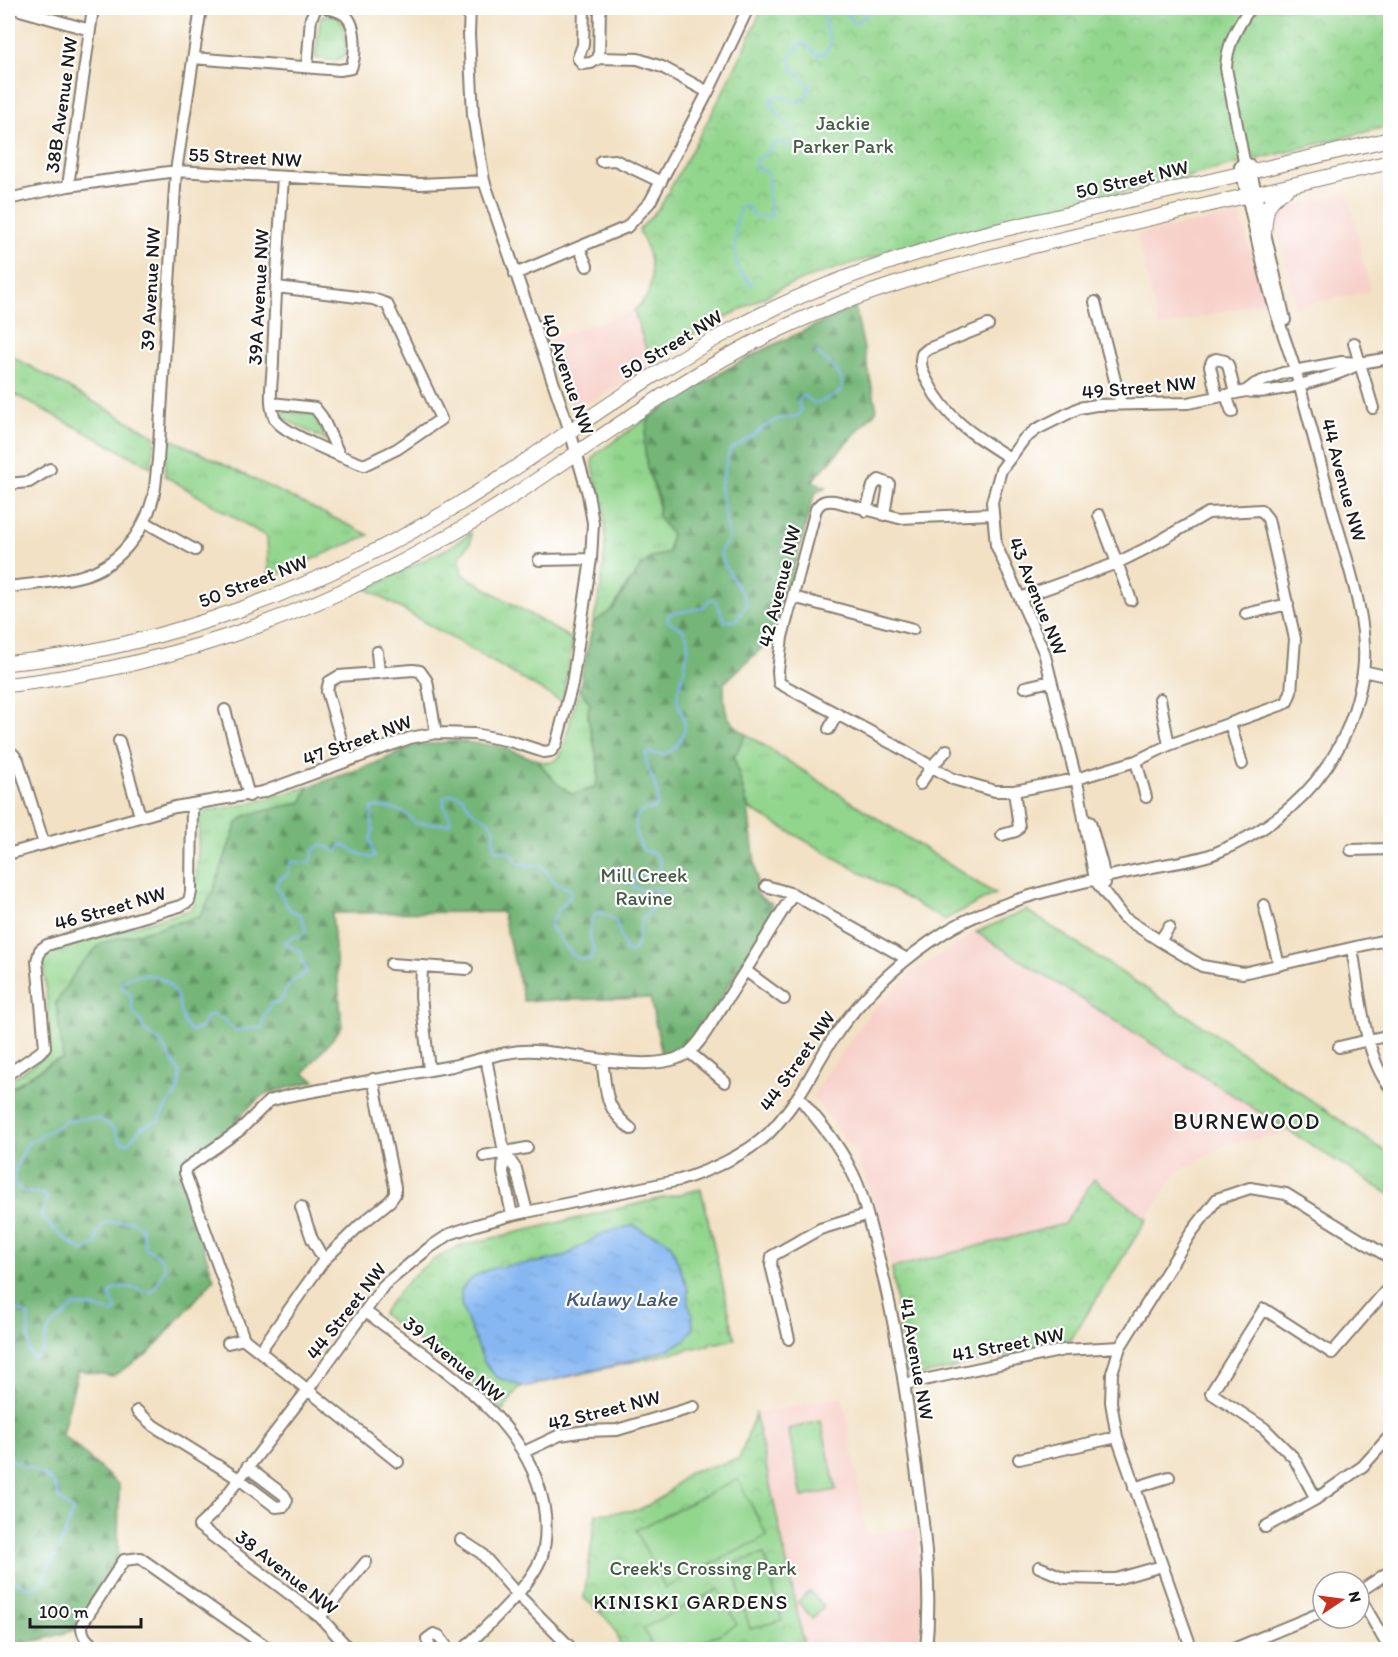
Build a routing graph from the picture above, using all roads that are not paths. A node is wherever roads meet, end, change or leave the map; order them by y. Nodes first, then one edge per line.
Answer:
1 (13, 8) edge
2 (93, 8) edge
3 (201, 8) edge
4 (316, 8) edge
5 (328, 8) edge
6 (470, 8) edge
7 (584, 8) edge
8 (600, 8) edge
9 (748, 8) edge
10 (1250, 8) edge
11 (90, 30) junction
12 (193, 58) junction
13 (599, 58) junction
14 (307, 67) junction
15 (708, 92) junction
16 (1390, 139) edge
17 (602, 161) dead end
18 (1390, 162) edge
19 (1245, 169) junction
20 (176, 171) junction
21 (283, 177) junction
22 (484, 181) junction
23 (661, 182) junction
24 (1295, 184) junction
25 (68, 186) junction
26 (1251, 195) junction
27 (8, 199) edge
28 (1264, 233) junction
29 (579, 247) junction
30 (587, 266) dead end
31 (515, 274) junction
32 (277, 287) junction
33 (1095, 302) dead end
34 (988, 326) dead end
35 (1354, 343) dead end
36 (1390, 358) edge
37 (1360, 363) junction
38 (1295, 371) junction
39 (1299, 384) junction
40 (1246, 391) junction
41 (1226, 395) junction
42 (272, 403) junction
43 (1120, 404) junction
44 (1373, 408) dead end
45 (1232, 412) dead end
46 (570, 431) junction
47 (576, 454) junction
48 (340, 456) junction
49 (1010, 458) junction
50 (50, 469) dead end
51 (8, 484) edge
52 (866, 511) junction
53 (992, 514) junction
54 (884, 515) junction
55 (1100, 515) dead end
56 (145, 522) junction
57 (195, 550) dead end
58 (591, 559) junction
59 (539, 560) dead end
60 (1117, 563) junction
61 (8, 587) edge
62 (793, 597) junction
63 (1020, 598) junction
64 (1131, 600) dead end
65 (1288, 604) junction
66 (1245, 614) dead end
67 (913, 629) dead end
68 (378, 652) dead end
69 (8, 663) edge
70 (1363, 671) junction
71 (379, 673) junction
72 (1390, 677) edge
73 (1051, 681) junction
74 (8, 685) edge
75 (1024, 687) dead end
76 (1160, 699) dead end
77 (225, 710) dead end
78 (837, 714) junction
79 (1230, 723) junction
80 (829, 729) dead end
81 (436, 733) junction
82 (119, 741) dead end
83 (1169, 745) junction
84 (947, 750) dead end
85 (548, 752) joint
86 (12, 755) edge
87 (347, 760) junction
88 (1136, 761) junction
89 (1242, 764) dead end
90 (932, 766) junction
91 (1076, 779) junction
92 (920, 784) dead end
93 (1014, 791) junction
94 (249, 796) junction
95 (1146, 797) dead end
96 (192, 804) junction
97 (140, 816) junction
98 (1002, 835) dead end
99 (44, 844) junction
100 (1390, 849) edge
101 (1351, 850) dead end
102 (8, 854) edge
103 (1100, 878) junction
104 (766, 886) dead end
105 (792, 894) junction
106 (1264, 905) dead end
107 (1169, 927) dead end
108 (1390, 939) edge
109 (1160, 941) junction
110 (1352, 948) junction
111 (907, 959) junction
112 (391, 964) dead end
113 (1279, 965) junction
114 (422, 966) junction
115 (467, 969) dead end
116 (746, 971) junction
117 (784, 999) dead end
118 (1390, 1035) edge
119 (1368, 1040) junction
120 (1339, 1047) dead end
121 (689, 1052) junction
122 (486, 1058) junction
123 (602, 1060) junction
124 (429, 1070) junction
125 (8, 1074) edge
126 (373, 1079) junction
127 (725, 1082) dead end
128 (1390, 1087) edge
129 (798, 1096) junction
130 (631, 1129) dead end
131 (527, 1148) dead end
132 (504, 1152) junction
133 (484, 1156) dead end
134 (301, 1208) dead end
135 (527, 1212) junction
136 (512, 1215) junction
137 (866, 1215) junction
138 (1390, 1258) edge
139 (324, 1260) junction
140 (1390, 1286) edge
141 (366, 1312) junction
142 (244, 1339) junction
143 (789, 1339) dead end
144 (228, 1344) dead end
145 (1120, 1347) junction
146 (261, 1351) junction
147 (905, 1384) junction
148 (308, 1391) junction
149 (694, 1407) dead end
150 (137, 1411) dead end
151 (1390, 1436) edge
152 (1117, 1437) junction
153 (524, 1452) junction
154 (1019, 1459) dead end
155 (398, 1462) dead end
156 (247, 1467) junction
157 (1169, 1477) dead end
158 (238, 1479) junction
159 (1134, 1488) junction
160 (1316, 1499) junction
161 (199, 1526) joint
162 (1265, 1527) dead end
163 (461, 1540) dead end
164 (366, 1562) dead end
165 (1162, 1566) junction
166 (1039, 1567) dead end
167 (1390, 1571) edge
168 (1371, 1585) edge
169 (517, 1594) junction
170 (1371, 1616) edge
171 (320, 1617) junction
172 (1311, 1617) edge
173 (569, 1646) dead end
174 (100, 1650) edge
175 (271, 1650) edge
176 (350, 1650) edge
177 (430, 1650) edge
178 (449, 1650) edge
179 (463, 1650) edge
180 (926, 1650) edge
181 (1192, 1650) edge
182 (1232, 1650) edge
183 (1390, 1650) edge

1 - 11 street, 38B Avenue NW
2 - 11 street, 38B Avenue NW
3 - 12 street, 39 Avenue NW
4 - 14 street
5 - 14 street
6 - 22 street, 40 Avenue NW
7 - 13 street
8 - 13 street
9 - 15 street
10 - 19 street, 44 Avenue NW
11 - 25 street, 38B Avenue NW
12 - 14 street
12 - 20 street, 39 Avenue NW
13 - 15 street
15 - 23 street
16 - 19 main road, 50 Street NW
17 - 23 street
18 - 24 main road, 50 Street NW
19 - 26 street, 44 Avenue NW
19 - 46 main road, 50 Street NW
20 - 21 street, 55 Street NW
20 - 25 street, 55 Street NW
20 - 56 street, 39 Avenue NW
21 - 22 street, 55 Street NW
21 - 32 street, 39A Avenue NW
22 - 31 street, 40 Avenue NW
23 - 29 street
24 - 26 main road, 50 Street NW
24 - 28 main road
25 - 27 street, 55 Street NW
26 - 28 street, 44 Avenue NW
26 - 38 street, 44 Avenue NW
26 - 47 main road, 50 Street NW
28 - 38 street, 44 Avenue NW
29 - 30 street
29 - 31 street
31 - 46 street, 40 Avenue NW
32 - 42 street, 39A Avenue NW
32 - 48 street
33 - 43 street
34 - 49 street
35 - 37 street
36 - 37 street
37 - 38 street, 49 Street NW
37 - 39 street, 49 Street NW
37 - 44 street
38 - 39 street, 44 Avenue NW
38 - 40 street, 49 Street NW
39 - 40 street, 49 Street NW
39 - 70 street, 44 Avenue NW
40 - 41 street, 49 Street NW
41 - 43 street, 49 Street NW
41 - 45 street, 49 Street NW
42 - 48 street, 39A Avenue NW
42 - 48 street
43 - 49 street, 49 Street NW
46 - 47 street, 40 Avenue NW
46 - 69 main road, 50 Street NW
47 - 58 street, 40 Avenue NW
47 - 74 main road, 50 Street NW
49 - 53 street, 43 Avenue NW
50 - 51 street
52 - 54 street
52 - 54 street
52 - 62 street, 42 Avenue NW
53 - 54 street
53 - 63 street, 43 Avenue NW
55 - 60 street
56 - 57 street
56 - 61 street, 39 Avenue NW
58 - 59 street
58 - 85 street, 40 Avenue NW
60 - 63 street
60 - 64 street
60 - 65 street
62 - 67 street
62 - 78 street, 42 Avenue NW
63 - 73 street, 43 Avenue NW
65 - 66 street
65 - 79 street
68 - 71 street
70 - 72 street
70 - 103 street, 44 Street NW
71 - 81 street
71 - 87 street
73 - 75 street, 43 Avenue NW
73 - 91 street, 43 Avenue NW
76 - 83 street
77 - 94 street
78 - 80 street
78 - 90 street
79 - 83 street
79 - 89 street
81 - 85 street, 47 Street NW
81 - 87 street, 47 Street NW
82 - 97 street
83 - 88 street
84 - 90 street
86 - 99 street
87 - 94 street, 47 Street NW
88 - 91 street
88 - 95 street
90 - 92 street
90 - 93 street
91 - 93 street
91 - 103 street, 43 Avenue NW
93 - 98 street
94 - 96 street, 47 Street NW
96 - 97 street, 47 Street NW
96 - 125 street, 46 Street NW
97 - 99 street, 47 Street NW
99 - 102 street, 47 Street NW
100 - 101 street
103 - 109 street, 43 Avenue NW
103 - 111 street, 44 Street NW
104 - 105 street
105 - 111 street
105 - 116 street
106 - 113 street
107 - 109 street
108 - 110 street
109 - 113 street
110 - 113 street
110 - 119 street
111 - 129 street, 44 Street NW
112 - 114 street
114 - 115 street
114 - 124 street
116 - 117 street
116 - 121 street
118 - 119 street
119 - 120 street
119 - 128 street
121 - 123 street
121 - 127 street
122 - 123 street
122 - 124 street
122 - 132 street
123 - 130 street
124 - 126 street
126 - 139 street
126 - 142 street
129 - 135 street, 44 Street NW
129 - 137 street, 41 Avenue NW
131 - 132 street
132 - 133 street
132 - 135 street
132 - 136 street
134 - 139 street
135 - 136 street, 44 Street NW
136 - 141 street, 44 Street NW
137 - 143 street
137 - 147 street, 41 Avenue NW
138 - 145 street
139 - 146 street
140 - 160 street
141 - 148 street, 44 Street NW
141 - 153 street, 39 Avenue NW
142 - 144 street
142 - 146 street
145 - 147 street, 41 Street NW
145 - 152 street
146 - 148 street
147 - 180 street, 41 Avenue NW
148 - 155 street
148 - 156 street, 44 Street NW
149 - 153 street, 42 Street NW
150 - 158 street
151 - 160 street
152 - 154 street
152 - 159 street
153 - 169 street, 39 Avenue NW
156 - 158 street, 44 Street NW
156 - 158 street
157 - 159 street
158 - 161 street, 44 Street NW
159 - 165 street
160 - 162 street
161 - 171 street, 38 Avenue NW
163 - 169 street
164 - 171 street
165 - 166 street
165 - 181 street
167 - 168 street
169 - 173 street
169 - 179 street
170 - 183 street
171 - 176 street, 38 Avenue NW
172 - 182 street
174 - 175 street
177 - 178 street

